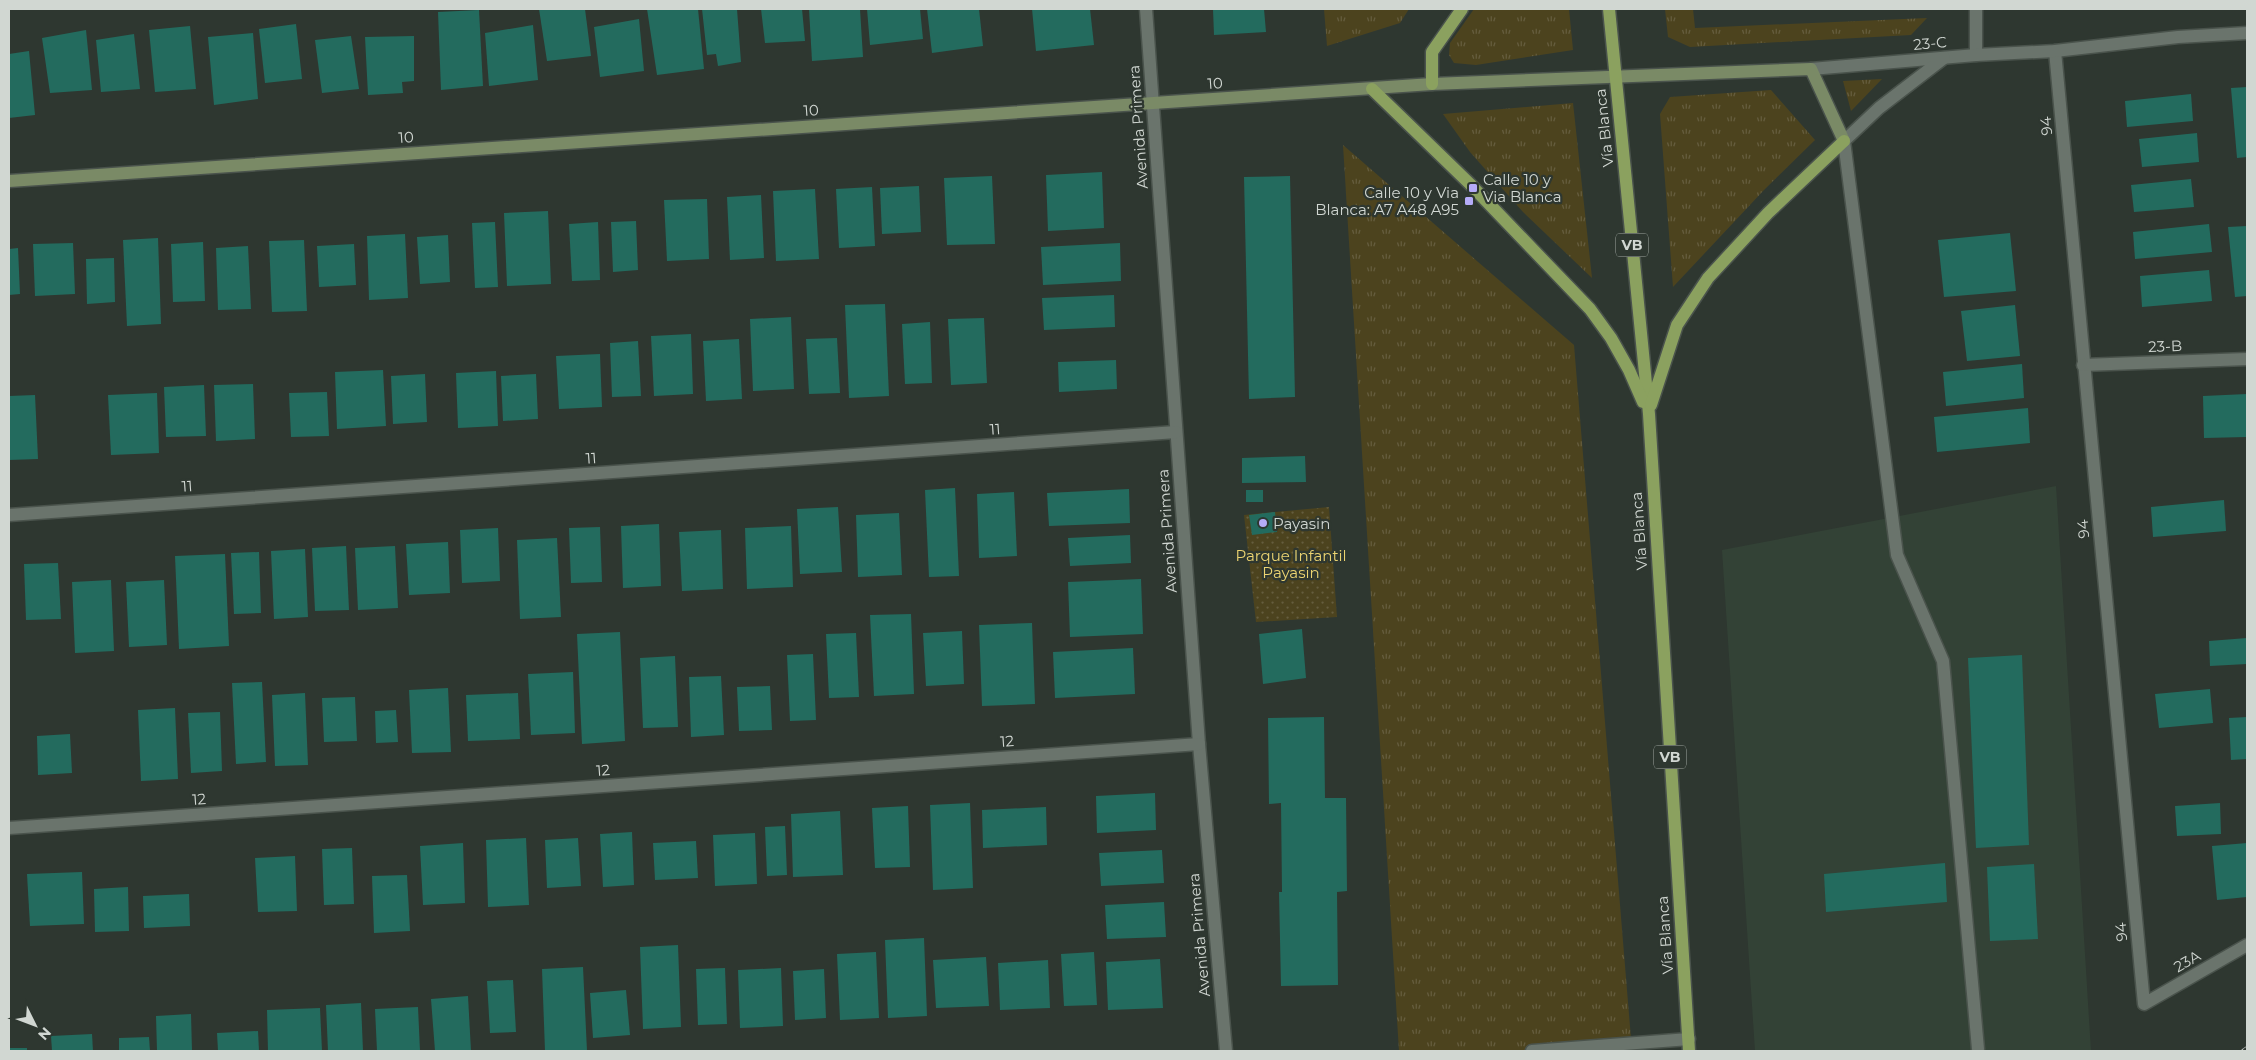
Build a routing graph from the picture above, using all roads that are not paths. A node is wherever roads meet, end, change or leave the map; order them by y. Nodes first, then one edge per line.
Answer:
1 (1146, 9) edge
2 (1462, 9) edge
3 (1609, 9) edge
4 (1976, 9) edge
5 (2247, 33) edge
6 (2055, 51) junction
7 (1976, 55) junction
8 (1944, 58) junction
9 (1811, 69) junction
10 (1615, 76) junction
11 (1432, 84) junction
12 (1372, 89) junction
13 (1152, 102) junction
14 (1844, 142) junction
15 (9, 181) edge
16 (2247, 359) edge
17 (2084, 365) junction
18 (1649, 414) junction
19 (1176, 432) junction
20 (9, 516) edge
21 (1199, 744) junction
22 (9, 828) edge
23 (2247, 945) edge
24 (2144, 1004) joint
25 (1689, 1045) edge
26 (1978, 1049) dead end
27 (1226, 1051) edge
28 (1532, 1051) edge

1 - 13 street, Avenida Primera
2 - 11 main road
3 - 10 main road, Vía Blanca / VB
4 - 7 street
5 - 6 street, 23-C
6 - 7 street, 23-C
6 - 17 street, 94
7 - 8 street, 23-C
8 - 9 street, 23-C
8 - 14 street
9 - 10 street, 23-C
9 - 14 street
10 - 11 street, 10
10 - 18 main road, Vía Blanca / VB
11 - 12 street, 10
12 - 13 street, 10
12 - 18 main road
13 - 15 street, 10
13 - 19 street, Avenida Primera
14 - 18 main road
14 - 26 street
16 - 17 street, 23-B
17 - 24 street, 94
18 - 25 main road, Vía Blanca / VB
19 - 20 street, 11
19 - 21 street, Avenida Primera
21 - 22 street, 12
21 - 27 street, Avenida Primera
23 - 24 street, 23A
25 - 28 street

